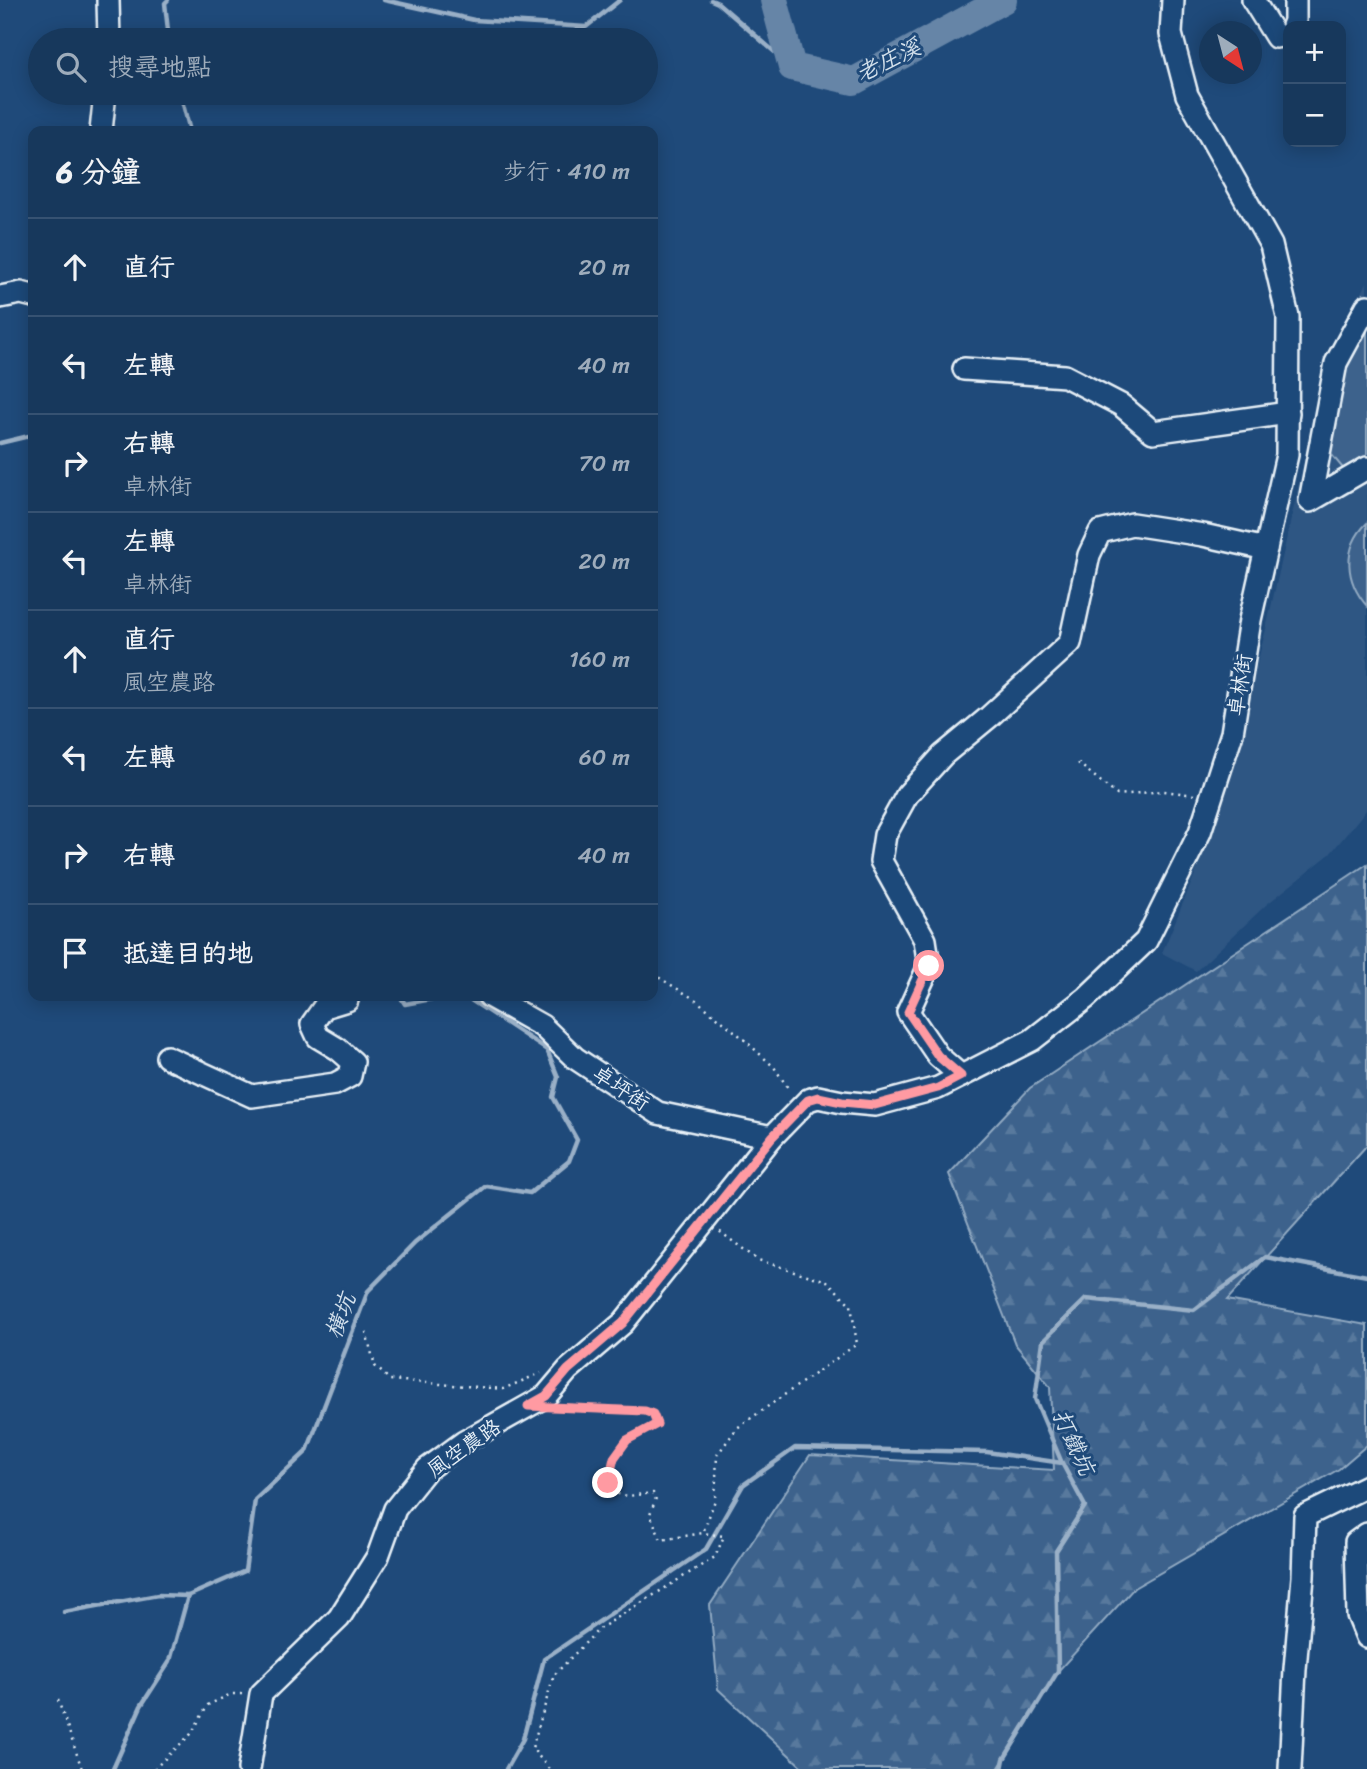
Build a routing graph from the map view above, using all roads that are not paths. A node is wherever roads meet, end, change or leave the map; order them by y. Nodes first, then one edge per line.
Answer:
1 (108, 0) edge
2 (1173, 0) edge
3 (1253, 0) edge
4 (1295, 0) edge
5 (1295, 21) edge
6 (109, 28) edge
7 (1283, 36) edge
8 (104, 105) edge
9 (102, 126) edge
10 (28, 295) edge
11 (0, 297) edge
12 (1367, 306) edge
13 (964, 369) dead end
14 (1288, 413) junction
15 (1367, 468) edge
16 (1266, 549) junction
17 (344, 1001) edge
18 (498, 1001) edge
19 (167, 1057) dead end
20 (961, 1076) junction
21 (772, 1137) junction
22 (1367, 1486) edge
23 (1367, 1534) edge
24 (1367, 1637) edge
25 (249, 1769) edge
26 (1290, 1769) edge

1 - 6 street
2 - 14 street, 卓林街
3 - 7 street
4 - 5 street
8 - 9 street
10 - 11 street
12 - 15 street
13 - 14 street
14 - 16 street, 卓林街
16 - 20 street, 卓林街
16 - 20 street
17 - 19 street
18 - 21 street, 卓坪街
20 - 21 street, 卓林街
21 - 25 street, 風空農路
22 - 26 street
23 - 24 street

